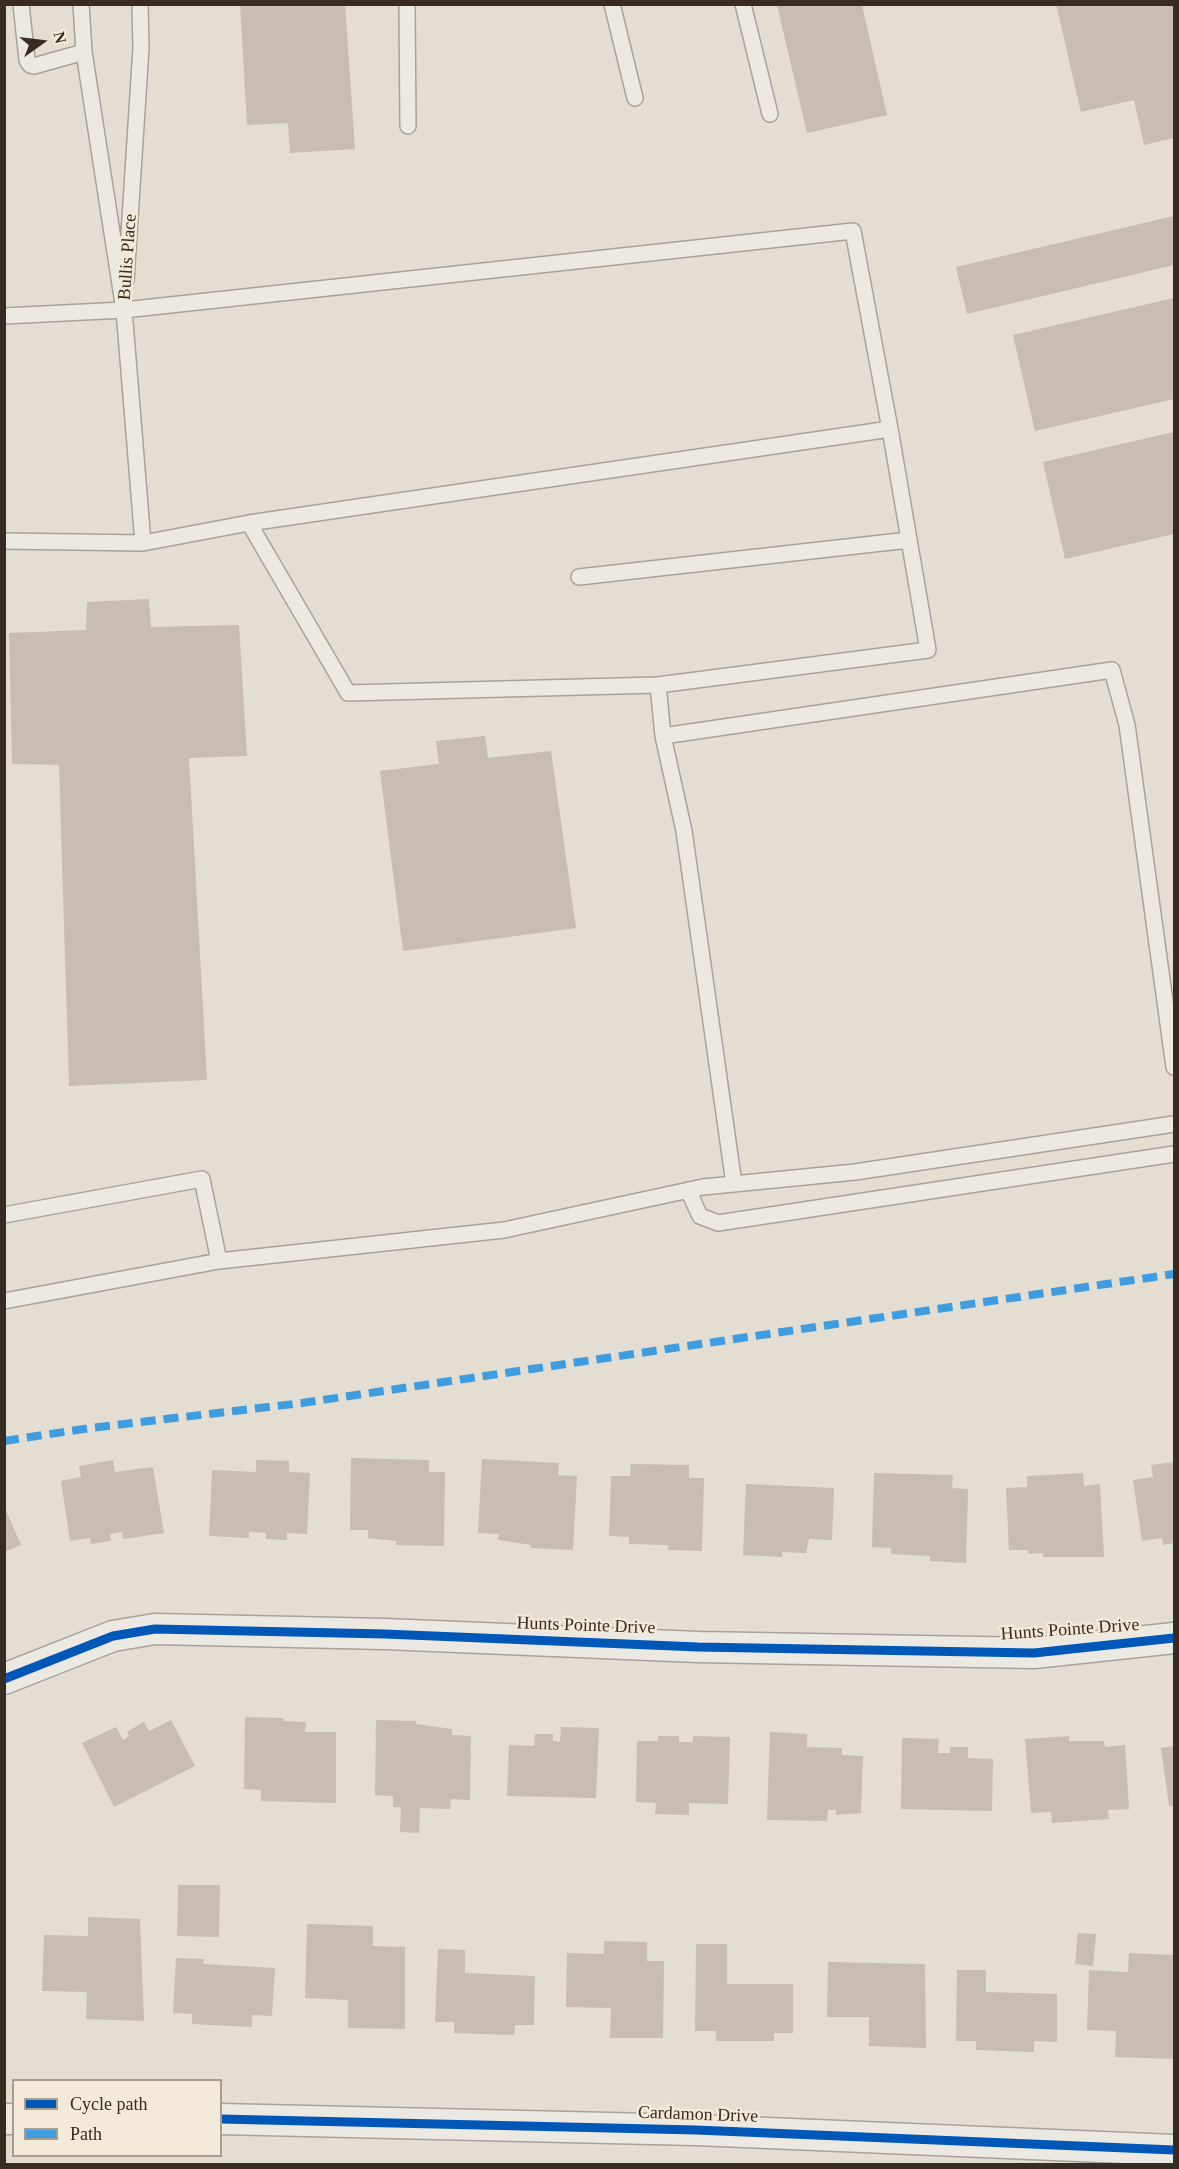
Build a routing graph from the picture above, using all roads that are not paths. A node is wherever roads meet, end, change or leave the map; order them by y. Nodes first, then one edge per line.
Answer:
1 (21, 4) edge
2 (81, 4) edge
3 (140, 4) edge
4 (407, 4) edge
5 (612, 4) edge
6 (743, 4) edge
7 (84, 52) junction
8 (635, 98) dead end
9 (770, 114) dead end
10 (408, 126) dead end
11 (124, 310) junction
12 (4, 316) edge
13 (890, 429) junction
14 (249, 523) junction
15 (909, 540) junction
16 (4, 541) edge
17 (143, 543) junction
18 (579, 577) dead end
19 (658, 685) junction
20 (663, 736) junction
21 (1174, 1067) edge
22 (1174, 1124) edge
23 (1174, 1154) edge
24 (734, 1184) junction
25 (688, 1190) junction
26 (4, 1215) edge
27 (219, 1261) junction
28 (4, 1301) edge
29 (1174, 1638) edge
30 (4, 1679) edge
31 (222, 2120) edge
32 (1174, 2150) edge
33 (981, 2154) edge

1 - 7 lane
2 - 7 lane, Bullis Place
3 - 11 lane, Bullis Place
4 - 10 lane
5 - 8 lane
6 - 9 lane
7 - 11 lane, Bullis Place
11 - 12 lane
11 - 13 lane
11 - 17 lane
13 - 14 lane
13 - 15 lane
14 - 17 lane
14 - 19 lane
15 - 18 lane
15 - 19 lane
16 - 17 lane
19 - 20 lane
20 - 21 lane
20 - 24 lane
22 - 24 lane
23 - 25 lane
24 - 25 lane
25 - 27 lane
26 - 27 lane
27 - 28 lane
29 - 30 street, Hunts Pointe Drive
31 - 33 street, Cardamon Drive
32 - 33 street, Cardamon Drive

